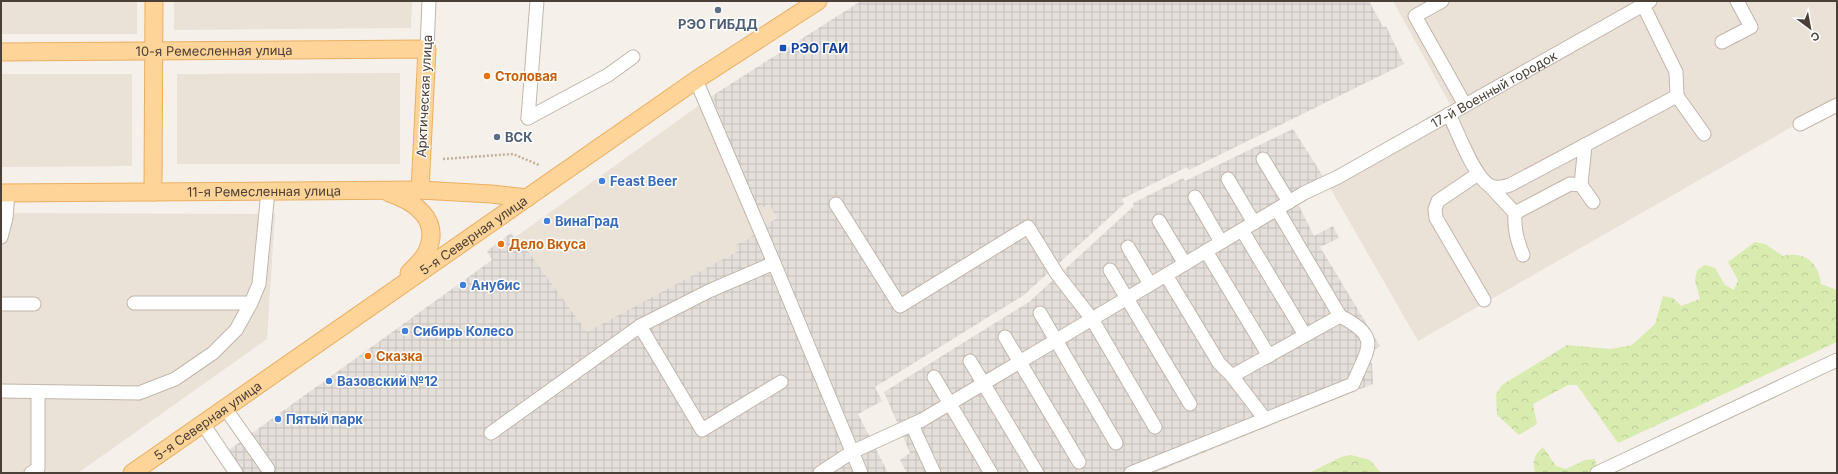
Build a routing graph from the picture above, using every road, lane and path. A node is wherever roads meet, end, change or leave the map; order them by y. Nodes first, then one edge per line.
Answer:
1 (154, 1) edge
2 (429, 1) edge
3 (537, 1) edge
4 (818, 1) edge
5 (1442, 1) edge
6 (1737, 1) edge
7 (1640, 4) edge
8 (1722, 42) dead end
9 (427, 48) junction
10 (155, 51) junction
11 (1, 52) edge
12 (633, 57) dead end
13 (696, 80) junction
14 (1677, 96) junction
15 (1466, 105) junction
16 (1837, 105) edge
17 (1449, 114) junction
18 (1800, 124) dead end
19 (1704, 134) dead end
20 (1585, 145) junction
21 (1263, 158) dead end
22 (443, 159) dead end
23 (539, 165) dead end
24 (1478, 174) junction
25 (1228, 179) dead end
26 (1489, 185) junction
27 (1581, 185) junction
28 (381, 190) junction
29 (420, 190) junction
30 (268, 191) junction
31 (154, 192) junction
32 (4, 193) edge
33 (1195, 197) dead end
34 (527, 198) junction
35 (1289, 202) junction
36 (1593, 202) dead end
37 (836, 204) dead end
38 (1277, 209) junction
39 (1515, 213) junction
40 (1159, 221) dead end
41 (1254, 223) junction
42 (1242, 230) junction
43 (1, 238) edge
44 (1221, 242) junction
45 (1128, 247) dead end
46 (1206, 251) junction
47 (1523, 255) dead end
48 (774, 263) junction
49 (1184, 264) junction
50 (1110, 270) dead end
51 (1166, 275) junction
52 (1150, 284) junction
53 (395, 290) junction
54 (1127, 298) junction
55 (1484, 300) dead end
56 (134, 303) dead end
57 (251, 303) junction
58 (1, 304) edge
59 (34, 304) dead end
60 (1040, 313) dead end
61 (1340, 316) junction
62 (1092, 319) junction
63 (640, 326) junction
64 (1305, 335) junction
65 (1005, 337) dead end
66 (1056, 340) junction
67 (1268, 356) junction
68 (970, 360) dead end
69 (1837, 360) edge
70 (1020, 362) junction
71 (1232, 376) junction
72 (934, 377) dead end
73 (781, 382) dead end
74 (984, 383) junction
75 (1, 391) edge
76 (38, 392) junction
77 (950, 404) junction
78 (1190, 404) dead end
79 (225, 408) junction
80 (1265, 419) junction
81 (203, 424) junction
82 (912, 424) junction
83 (1156, 427) dead end
84 (491, 433) dead end
85 (1116, 443) dead end
86 (852, 452) junction
87 (1079, 462) dead end
88 (268, 469) dead end
89 (31, 473) edge
90 (132, 473) edge
91 (236, 473) edge
92 (820, 473) edge
93 (861, 473) edge
94 (934, 473) edge
95 (991, 473) edge
96 (1037, 473) edge
97 (1131, 473) edge
98 (1597, 473) edge

1 - 10 main road
2 - 9 street, Арктическая улица
3 - 12 street
4 - 13 main road, 5-я Северная улица
5 - 15 street
6 - 8 street
7 - 14 street
7 - 15 street, 17-й Военный городок
9 - 10 main road, 10-я Ремесленная улица
9 - 29 main road, Арктическая улица
10 - 11 main road, 10-я Ремесленная улица
10 - 31 main road
13 - 34 main road, 5-я Северная улица
13 - 48 street
14 - 19 street
14 - 20 street
15 - 17 street, 17-й Военный городок
16 - 18 street
17 - 24 street
17 - 35 street, 17-й Военный городок
20 - 26 street
20 - 27 street
21 - 35 street
22 - 23 path
24 - 26 street
24 - 55 street
25 - 41 street
26 - 39 street
27 - 36 street
27 - 39 street
28 - 29 main road, 11-я Ремесленная улица
28 - 30 main road, 11-я Ремесленная улица
28 - 53 main road
29 - 34 main road, 11-я Ремесленная улица
30 - 31 main road, 11-я Ремесленная улица
30 - 57 street
31 - 32 main road, 11-я Ремесленная улица
32 - 43 street
33 - 44 street
34 - 53 main road, 5-я Северная улица
35 - 38 street, 17-й Военный городок
37 - 62 street
38 - 41 street, 17-й Военный городок
38 - 61 street
39 - 47 street
40 - 49 street
41 - 42 street, 17-й Военный городок
42 - 44 street, 17-й Военный городок
42 - 64 street
44 - 46 street, 17-й Военный городок
45 - 52 street
46 - 49 street, 17-й Военный городок
46 - 67 street
48 - 63 street
48 - 86 street
49 - 51 street, 17-й Военный городок
50 - 54 street
51 - 52 street, 17-й Военный городок
51 - 71 street
52 - 54 street, 17-й Военный городок
53 - 79 main road, 5-я Северная улица
54 - 62 street, 17-й Военный городок
54 - 78 street
56 - 57 street
57 - 76 street
58 - 59 street
60 - 66 street
61 - 64 street
61 - 80 street
62 - 66 street, 17-й Военный городок
62 - 83 street
63 - 73 street
63 - 84 street
64 - 67 street
65 - 70 street
66 - 70 street, 17-й Военный городок
66 - 85 street
67 - 71 street
68 - 74 street
69 - 98 street
70 - 74 street, 17-й Военный городок
70 - 87 street
71 - 80 street
72 - 77 street
74 - 77 street, 17-й Военный городок
74 - 96 street
75 - 76 street
76 - 89 street
77 - 82 street, 17-й Военный городок
77 - 95 street
79 - 81 main road, 5-я Северная улица
79 - 88 street
80 - 97 street
81 - 90 main road, 5-я Северная улица
81 - 91 street
82 - 86 street, 17-й Военный городок
82 - 94 street
86 - 92 street, 17-й Военный городок
86 - 93 street

